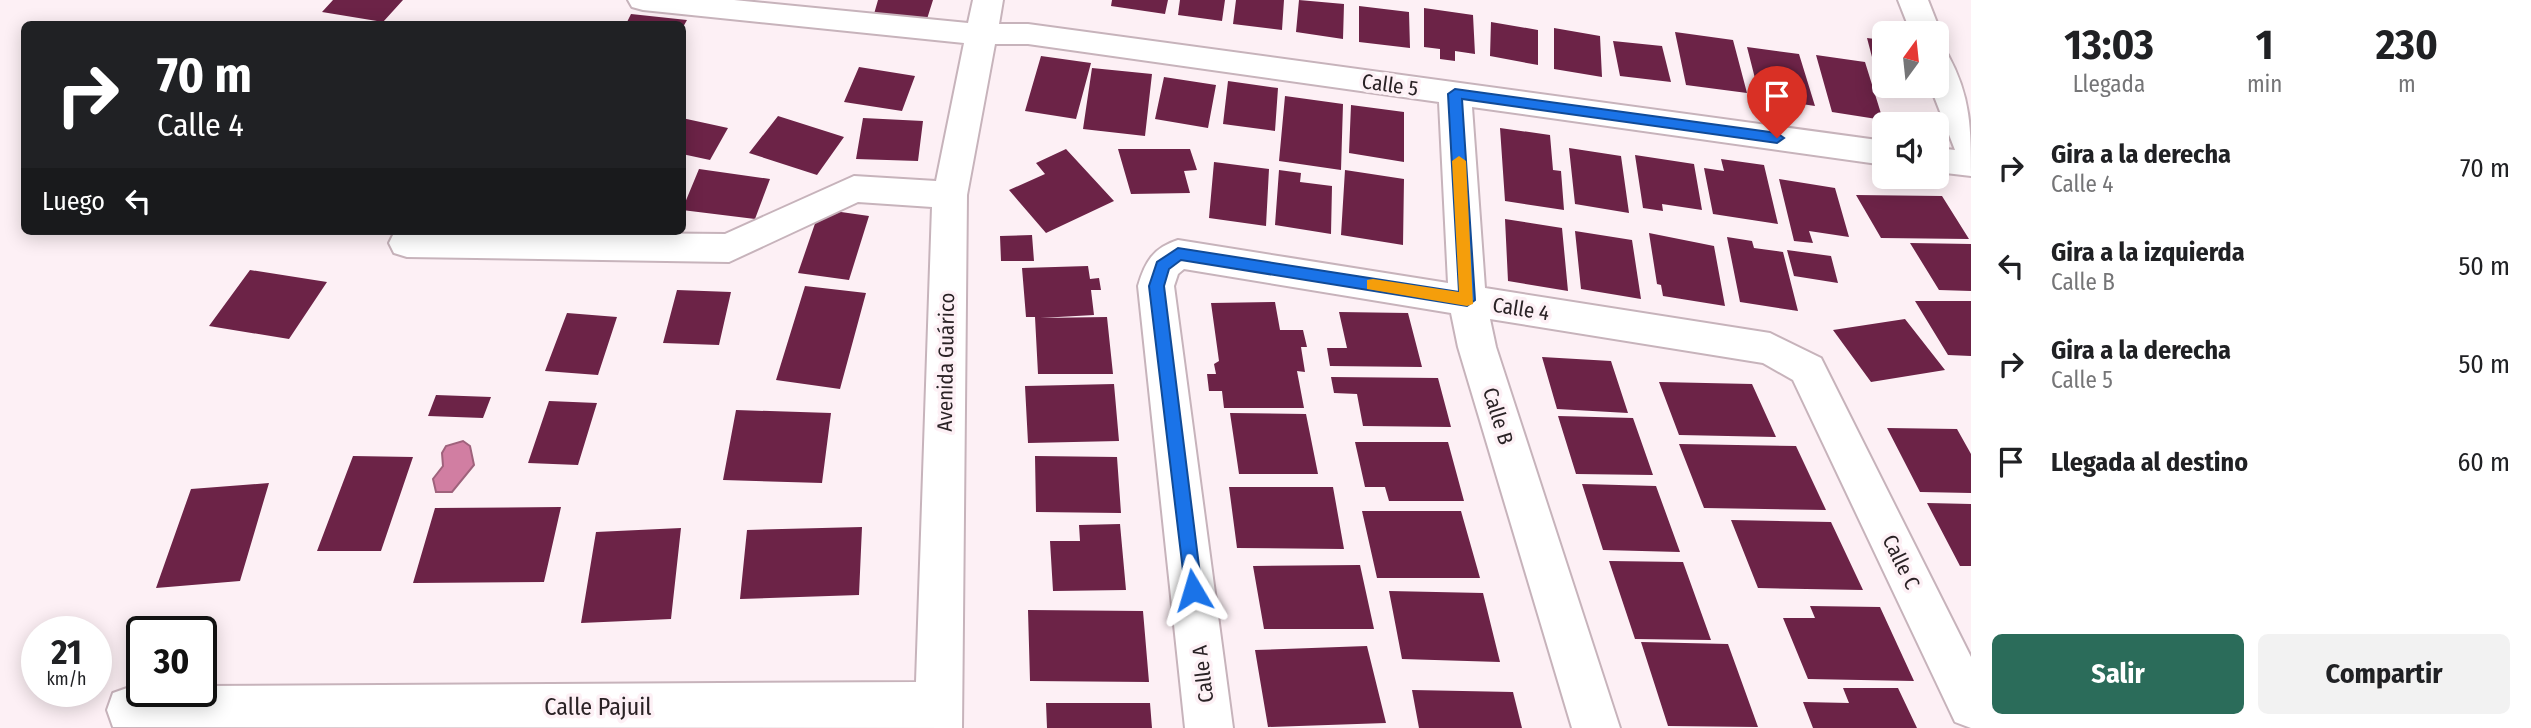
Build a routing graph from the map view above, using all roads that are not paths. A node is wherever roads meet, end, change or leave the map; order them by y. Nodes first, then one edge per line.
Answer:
1 (643, 0) edge
2 (1913, 0) edge
3 (983, 16) edge
4 (1921, 21) edge
5 (1455, 94) junction
6 (1950, 95) edge
7 (1971, 148) edge
8 (1872, 151) edge
9 (1949, 161) edge
10 (1971, 164) edge
11 (950, 195) junction
12 (407, 243) dead end
13 (1178, 254) joint
14 (1467, 300) junction
15 (1830, 417) joint
16 (1971, 706) edge
17 (130, 710) dead end
18 (938, 717) edge
19 (1209, 728) edge
20 (1595, 728) edge

1 - 3 street, Calle 5
2 - 4 street
3 - 5 street, Calle 5
3 - 11 street, Avenida Guárico
5 - 8 street, Calle 5
5 - 14 street, Calle B
6 - 7 street
9 - 10 street
11 - 12 street
11 - 18 street, Avenida Guárico
13 - 14 street, Calle 4
13 - 19 street, Calle A
14 - 15 street, Calle 4
14 - 20 street, Calle B
15 - 16 street, Calle C
17 - 18 street, Calle Pajuil

